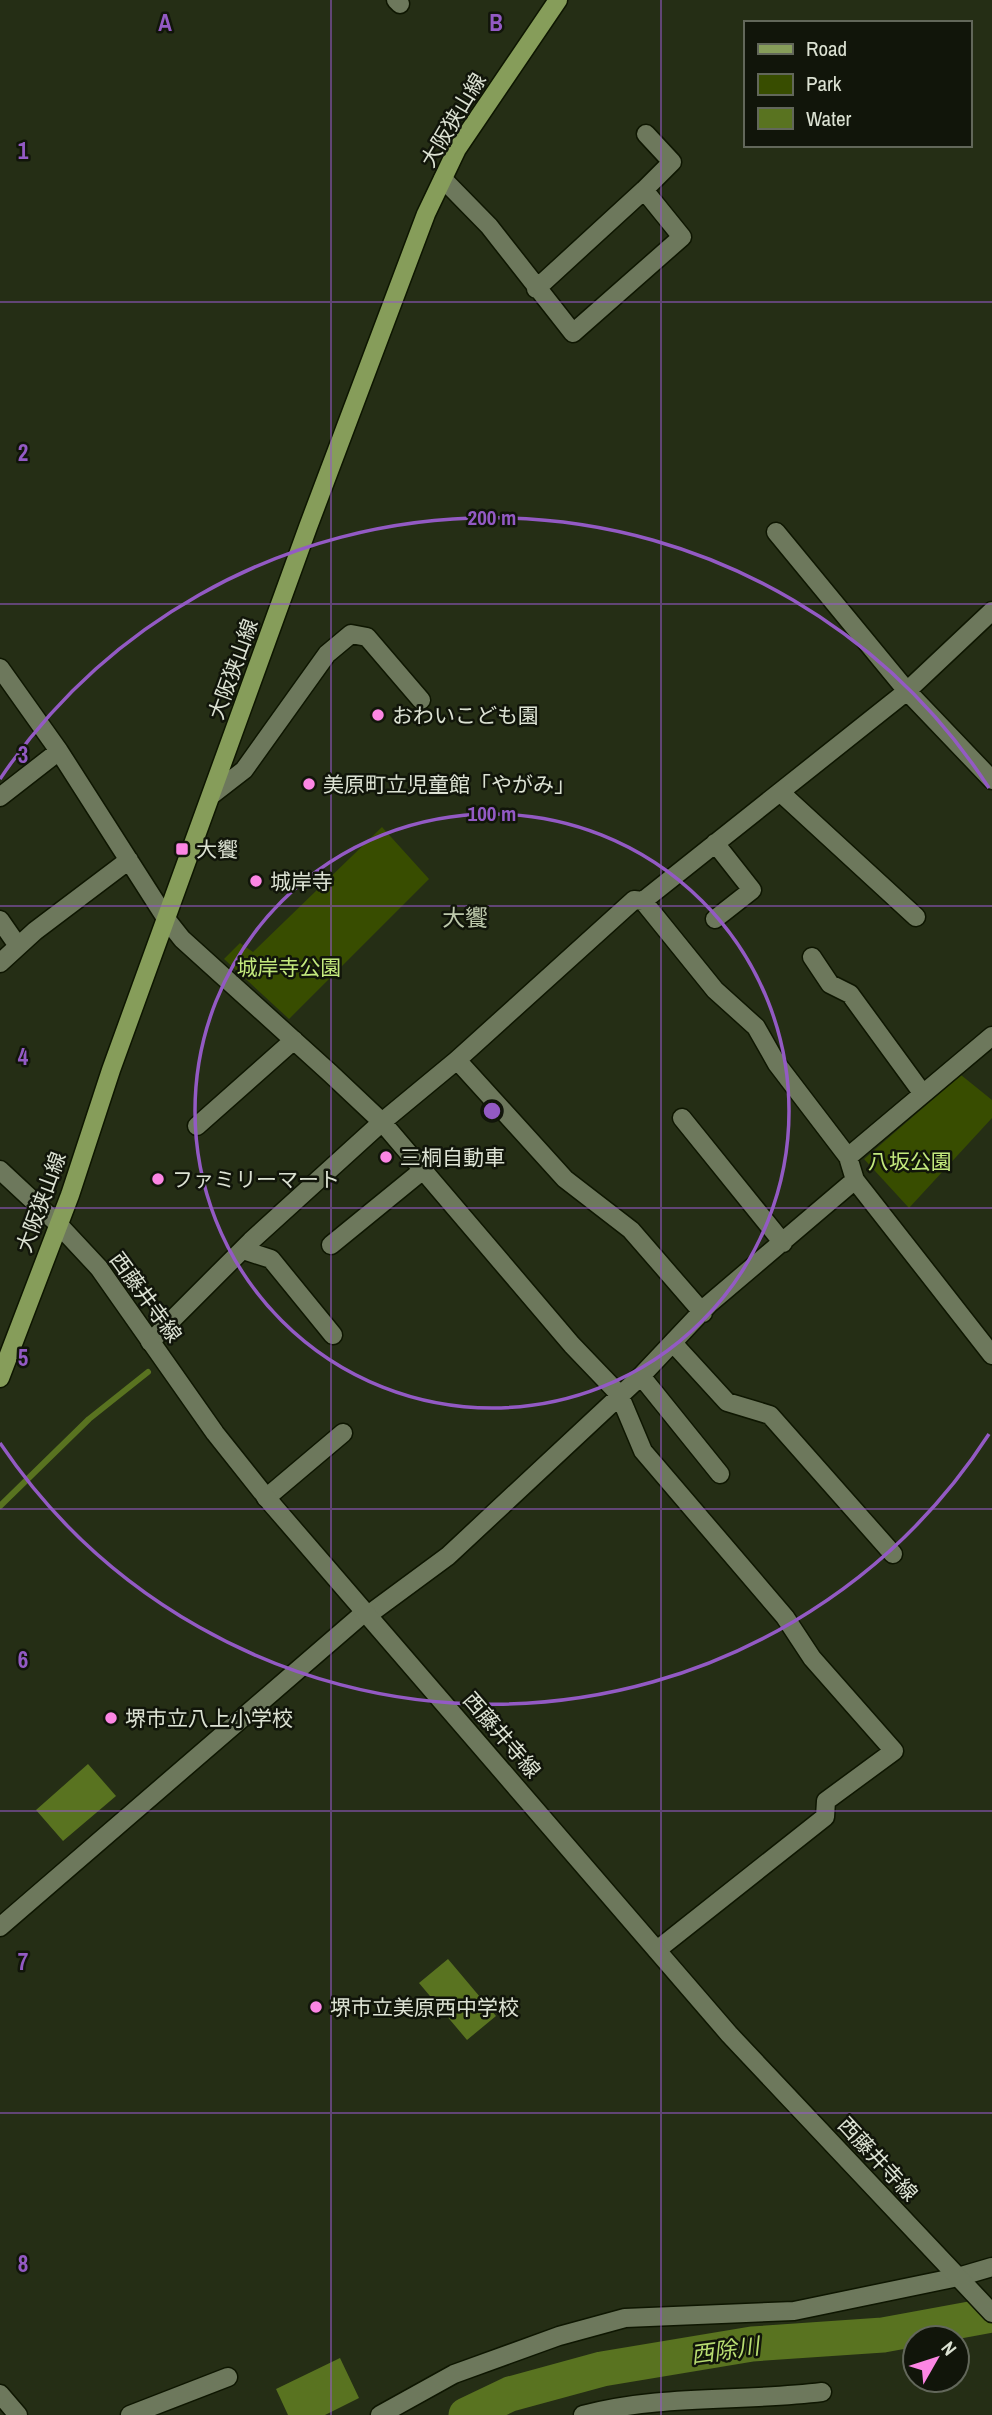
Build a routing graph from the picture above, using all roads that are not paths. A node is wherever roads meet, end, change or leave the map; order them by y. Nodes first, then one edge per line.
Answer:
1 (558, 0) edge
2 (646, 134) dead end
3 (443, 179) junction
4 (643, 190) junction
5 (536, 289) junction
6 (776, 532) dead end
7 (992, 611) edge
8 (0, 668) edge
9 (907, 691) junction
10 (421, 700) dead end
11 (59, 751) junction
12 (992, 780) edge
13 (780, 792) junction
14 (212, 794) junction
15 (0, 797) edge
16 (715, 843) junction
17 (129, 860) junction
18 (643, 901) junction
19 (916, 917) dead end
20 (715, 919) dead end
21 (0, 920) edge
22 (167, 920) junction
23 (19, 946) junction
24 (812, 957) dead end
25 (0, 963) edge
26 (992, 1036) edge
27 (294, 1040) junction
28 (457, 1060) junction
29 (923, 1094) junction
30 (682, 1118) dead end
31 (382, 1122) junction
32 (197, 1126) dead end
33 (848, 1157) junction
34 (0, 1170) edge
35 (423, 1170) junction
36 (855, 1180) junction
37 (58, 1224) junction
38 (783, 1243) junction
39 (331, 1245) dead end
40 (243, 1250) junction
41 (703, 1313) junction
42 (333, 1335) dead end
43 (150, 1342) junction
44 (673, 1343) junction
45 (992, 1355) edge
46 (641, 1376) junction
47 (0, 1378) edge
48 (619, 1394) junction
49 (343, 1433) dead end
50 (720, 1474) dead end
51 (266, 1498) junction
52 (893, 1554) dead end
53 (367, 1614) junction
54 (0, 1927) edge
55 (657, 1950) junction
56 (992, 2267) edge
57 (963, 2283) junction
58 (992, 2313) edge
59 (228, 2377) dead end
60 (822, 2392) dead end
61 (0, 2394) edge
62 (165, 2409) edge
63 (18, 2415) edge
64 (130, 2415) edge
65 (380, 2415) edge
66 (583, 2415) edge

1 - 3 main road, 大阪狭山線
2 - 4 street
3 - 5 street
3 - 14 main road, 大阪狭山線
4 - 5 street
4 - 5 street
6 - 9 street
7 - 9 street
8 - 11 street
9 - 12 street
9 - 13 street
10 - 14 street
11 - 15 street
11 - 17 street
13 - 16 street
13 - 19 street
14 - 22 main road, 大阪狭山線
16 - 18 street
16 - 20 street
17 - 22 street
17 - 23 street
18 - 28 street
18 - 33 street
21 - 23 street
22 - 27 street
22 - 37 main road, 大阪狭山線
23 - 25 street
24 - 29 street
26 - 29 street
27 - 31 street
27 - 32 street
28 - 31 street
28 - 41 street
29 - 33 street
30 - 38 street
31 - 35 street
31 - 40 street
33 - 36 street
34 - 37 street, 西藤井寺線
35 - 39 street
35 - 48 street
36 - 38 street
36 - 45 street
37 - 43 street, 西藤井寺線
37 - 47 main road, 大阪狭山線
38 - 41 street
40 - 42 street
40 - 43 street
41 - 44 street
43 - 51 street, 西藤井寺線
44 - 46 street
44 - 52 street
46 - 48 street
46 - 50 street
48 - 53 street
48 - 55 street
49 - 51 street
51 - 53 street, 西藤井寺線
53 - 54 street
53 - 55 street, 西藤井寺線
55 - 57 street, 西藤井寺線
56 - 57 street
57 - 58 street, 西藤井寺線
57 - 65 street
59 - 62 street
60 - 66 street
61 - 63 street
62 - 64 street

